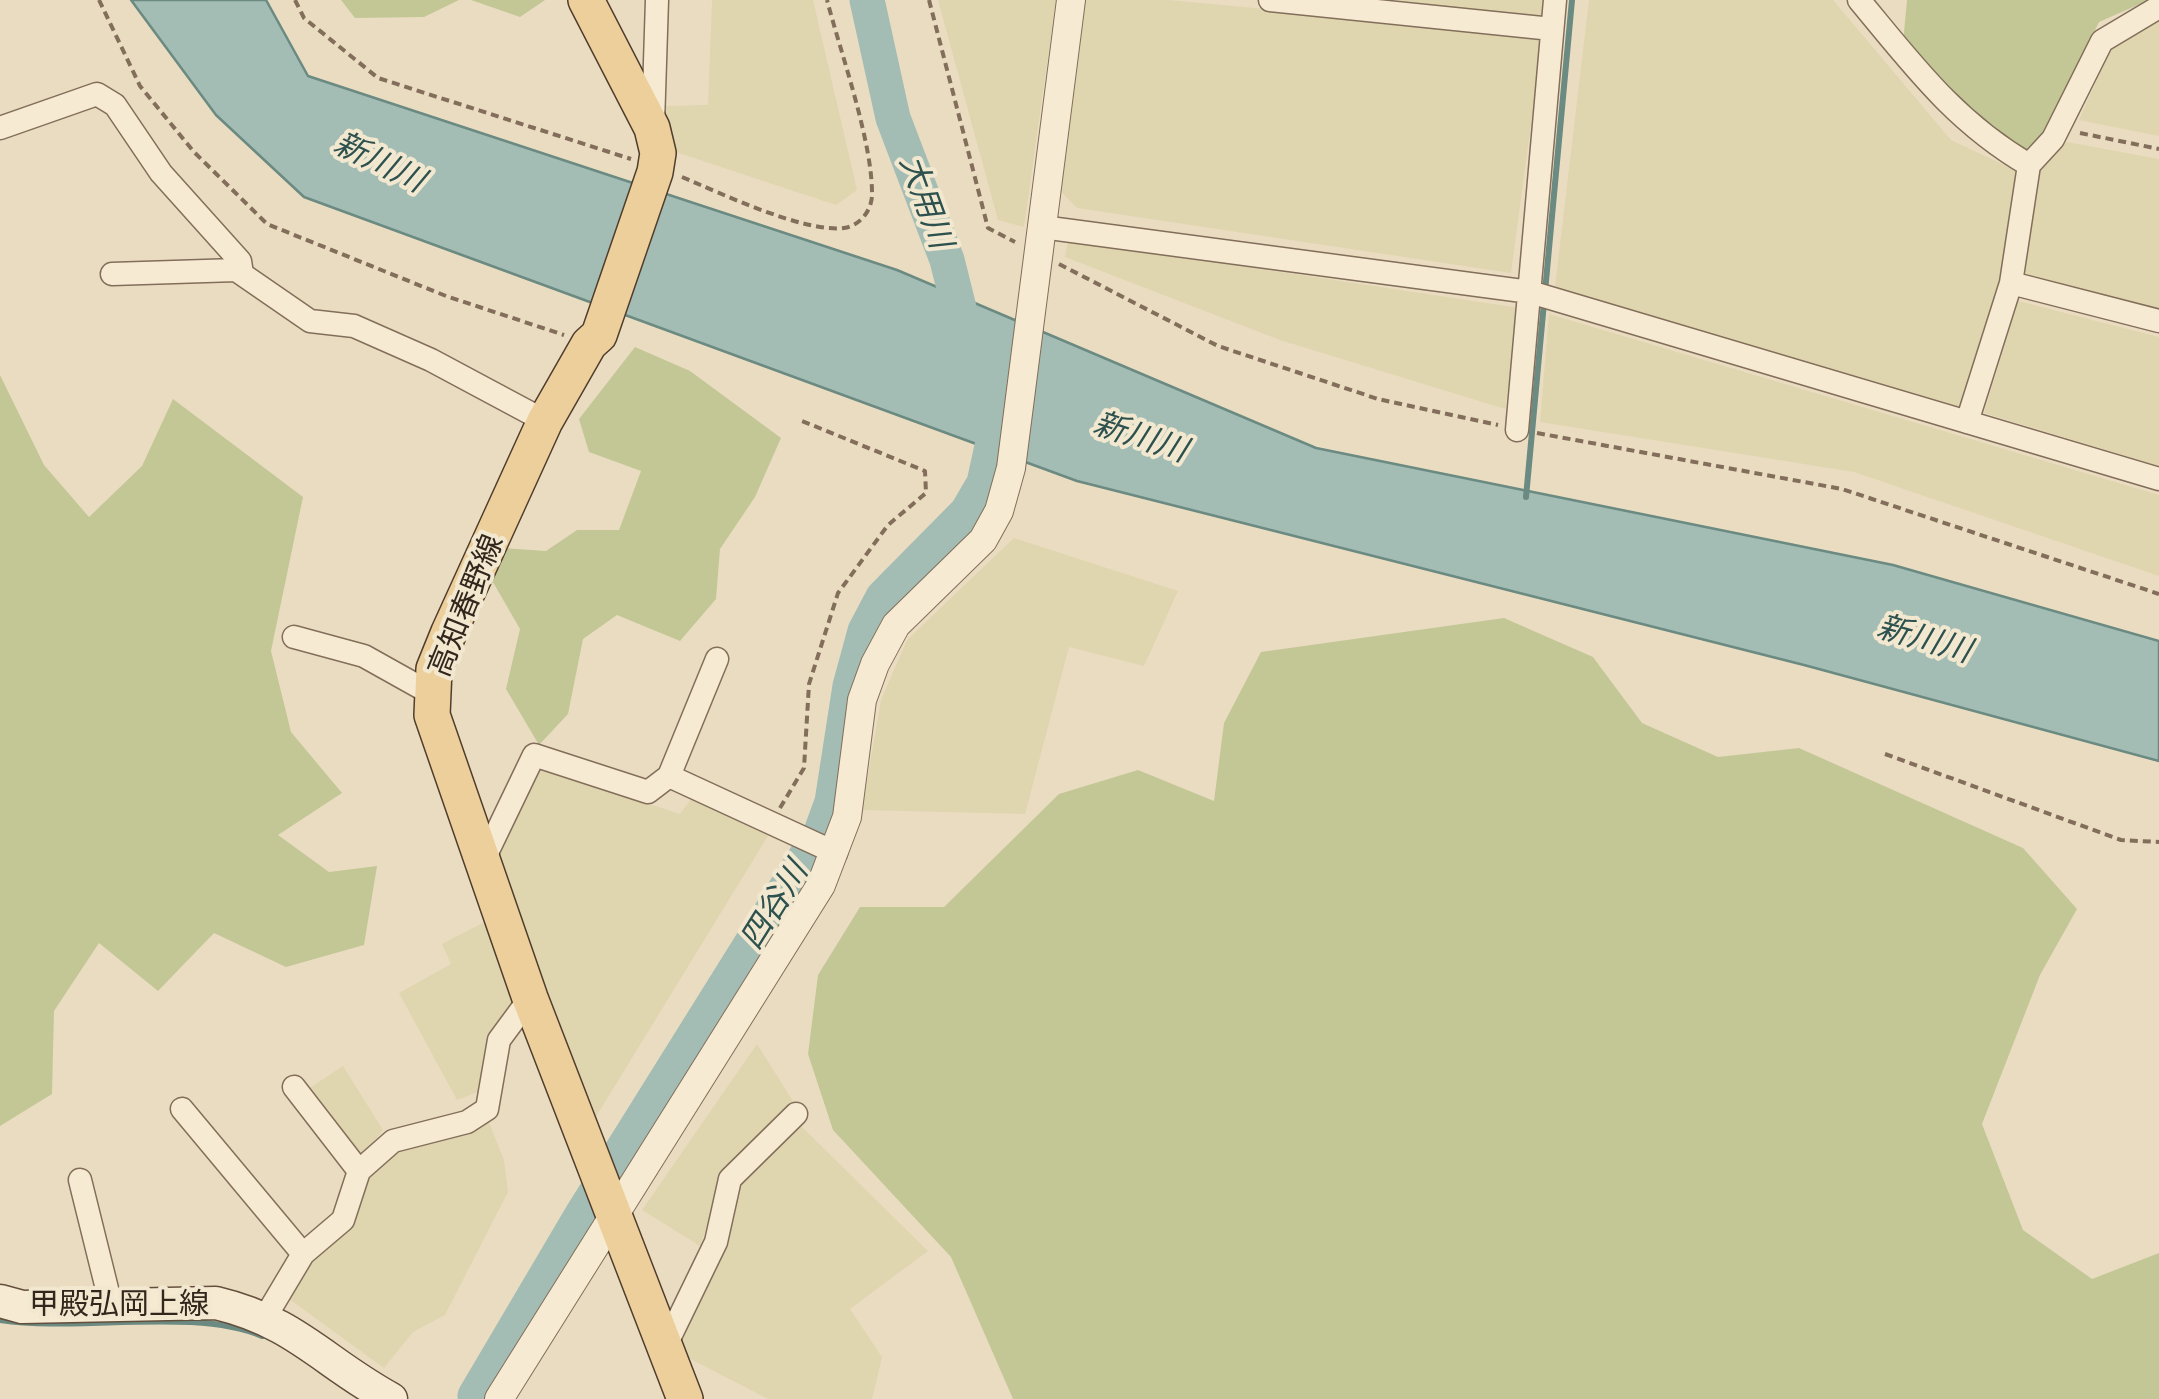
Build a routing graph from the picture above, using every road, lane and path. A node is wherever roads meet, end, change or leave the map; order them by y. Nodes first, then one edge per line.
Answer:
1 (99, 0) edge
2 (586, 0) edge
3 (657, 0) edge
4 (930, 0) edge
5 (1071, 0) edge
6 (1270, 0) edge
7 (1555, 0) edge
8 (1859, 0) edge
9 (2159, 7) edge
10 (1552, 29) junction
11 (0, 128) edge
12 (652, 128) junction
13 (2058, 128) junction
14 (2159, 149) edge
15 (2030, 165) junction
16 (1040, 240) junction
17 (112, 274) dead end
18 (242, 274) junction
19 (2011, 283) junction
20 (1541, 295) junction
21 (2159, 321) edge
22 (594, 340) junction
23 (545, 421) junction
24 (802, 421) dead end
25 (1967, 422) junction
26 (1528, 432) junction
27 (2159, 479) edge
28 (2159, 594) edge
29 (294, 636) dead end
30 (716, 660) dead end
31 (432, 694) junction
32 (1884, 754) dead end
33 (668, 776) junction
34 (777, 826) junction
35 (2159, 842) edge
36 (828, 850) junction
37 (484, 859) junction
38 (530, 998) junction
39 (294, 1087) dead end
40 (182, 1109) dead end
41 (796, 1114) dead end
42 (359, 1171) junction
43 (80, 1180) dead end
44 (605, 1194) junction
45 (303, 1254) junction
46 (0, 1301) edge
47 (110, 1305) junction
48 (266, 1316) junction
49 (666, 1345) junction
50 (391, 1399) edge
51 (499, 1399) edge
52 (685, 1399) edge

1 - 22 path
2 - 12 main road, 高知春野線
3 - 12 street
4 - 16 path
5 - 16 street
6 - 10 street
7 - 10 street
8 - 15 street
9 - 13 street
10 - 20 street
11 - 18 street
12 - 22 main road, 高知春野線
13 - 14 path
13 - 15 street
15 - 19 street
16 - 20 street
16 - 26 path
16 - 36 street
17 - 18 street
18 - 23 street
19 - 21 street
19 - 25 street
20 - 25 street
20 - 26 street
22 - 23 main road, 高知春野線
23 - 31 main road, 高知春野線
24 - 34 path
25 - 27 street
26 - 28 path
29 - 31 street
30 - 33 street
31 - 37 main road, 高知春野線
32 - 35 path
33 - 34 street
33 - 37 street
34 - 36 street
36 - 44 street
37 - 38 main road, 高知春野線
38 - 42 street
38 - 44 main road, 高知春野線
39 - 42 street
40 - 45 street
41 - 49 street
42 - 45 street
43 - 47 street
44 - 49 main road, 高知春野線
44 - 51 street
45 - 48 street
46 - 47 main road, 甲殿弘岡上線
47 - 48 main road, 甲殿弘岡上線
48 - 50 main road, 甲殿弘岡上線
49 - 52 main road, 高知春野線

